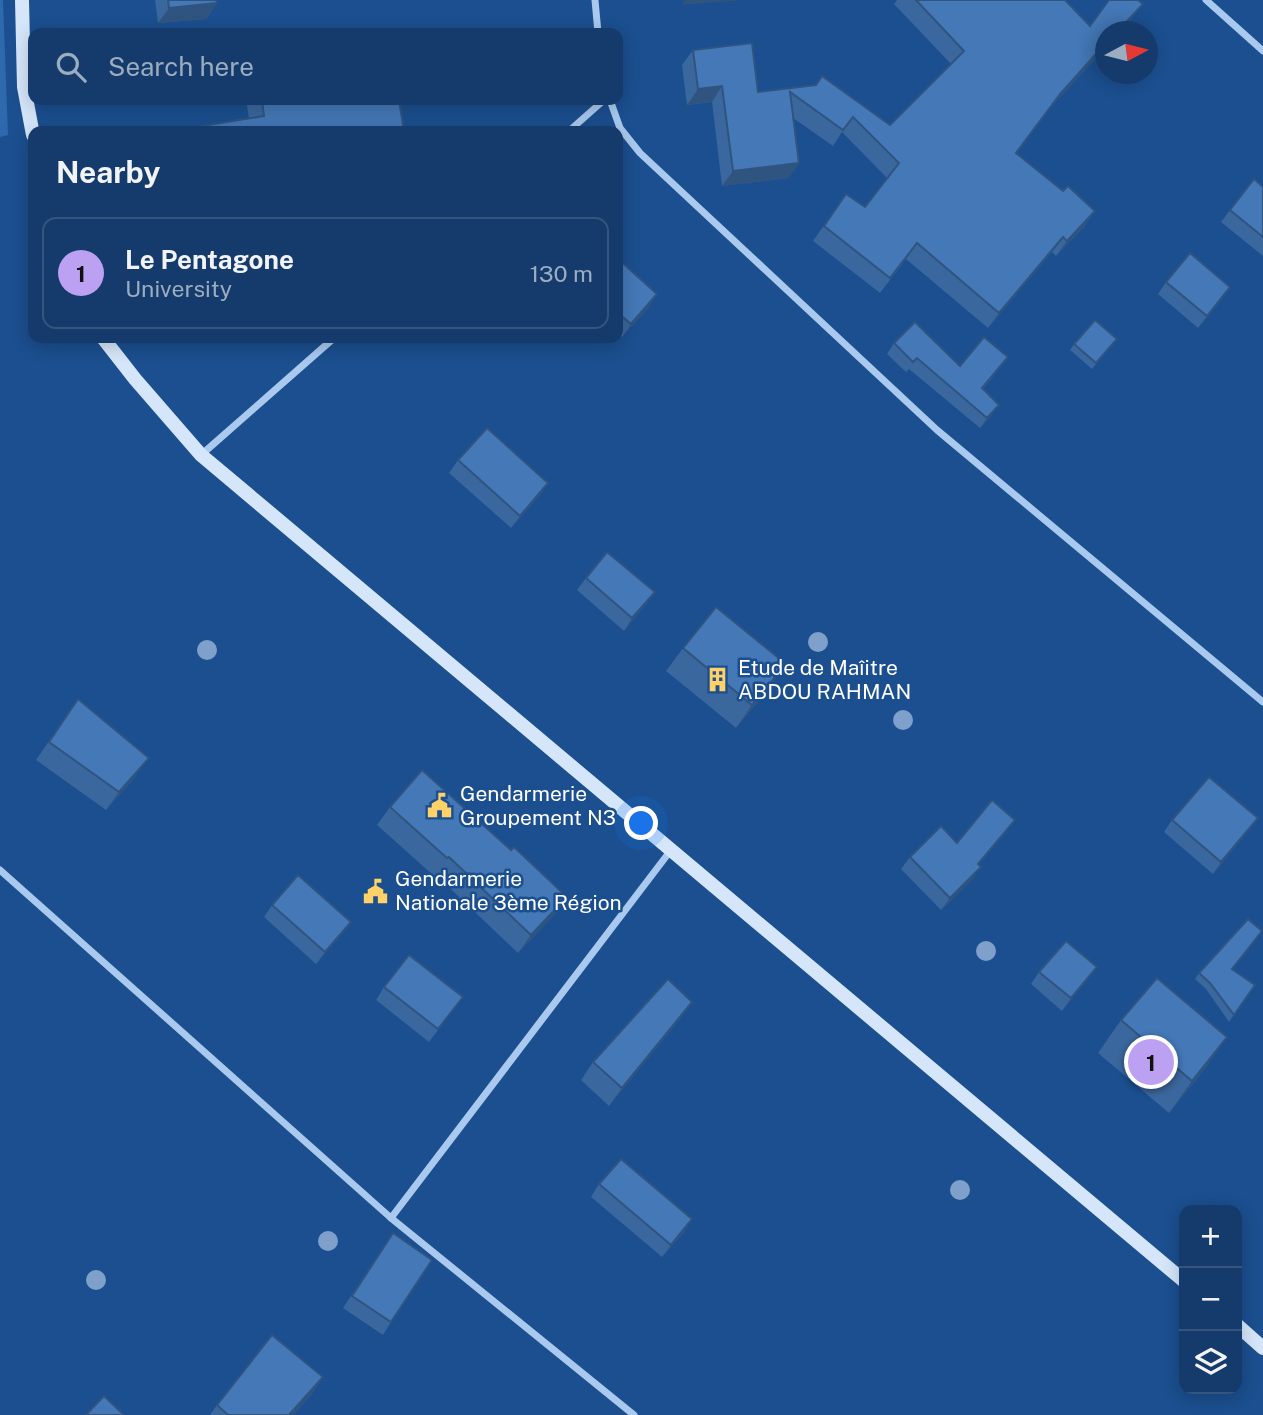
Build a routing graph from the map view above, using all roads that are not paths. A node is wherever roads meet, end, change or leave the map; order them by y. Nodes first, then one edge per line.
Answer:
1 (22, 0) edge
2 (595, 0) edge
3 (1206, 0) edge
4 (598, 28) edge
5 (1263, 51) edge
6 (601, 105) edge
7 (609, 105) edge
8 (31, 126) edge
9 (575, 126) edge
10 (619, 126) edge
11 (623, 132) edge
12 (107, 343) edge
13 (328, 343) edge
14 (201, 455) junction
15 (1263, 702) edge
16 (671, 850) junction
17 (0, 870) edge
18 (391, 1219) junction
19 (1179, 1277) edge
20 (1242, 1329) edge
21 (1263, 1348) edge
22 (634, 1415) edge

1 - 8 street
2 - 4 street
3 - 5 street
6 - 9 street
7 - 10 street
11 - 15 street
12 - 14 street
13 - 14 street
14 - 16 street
16 - 18 street
16 - 19 street
17 - 18 street
18 - 22 street
20 - 21 street

